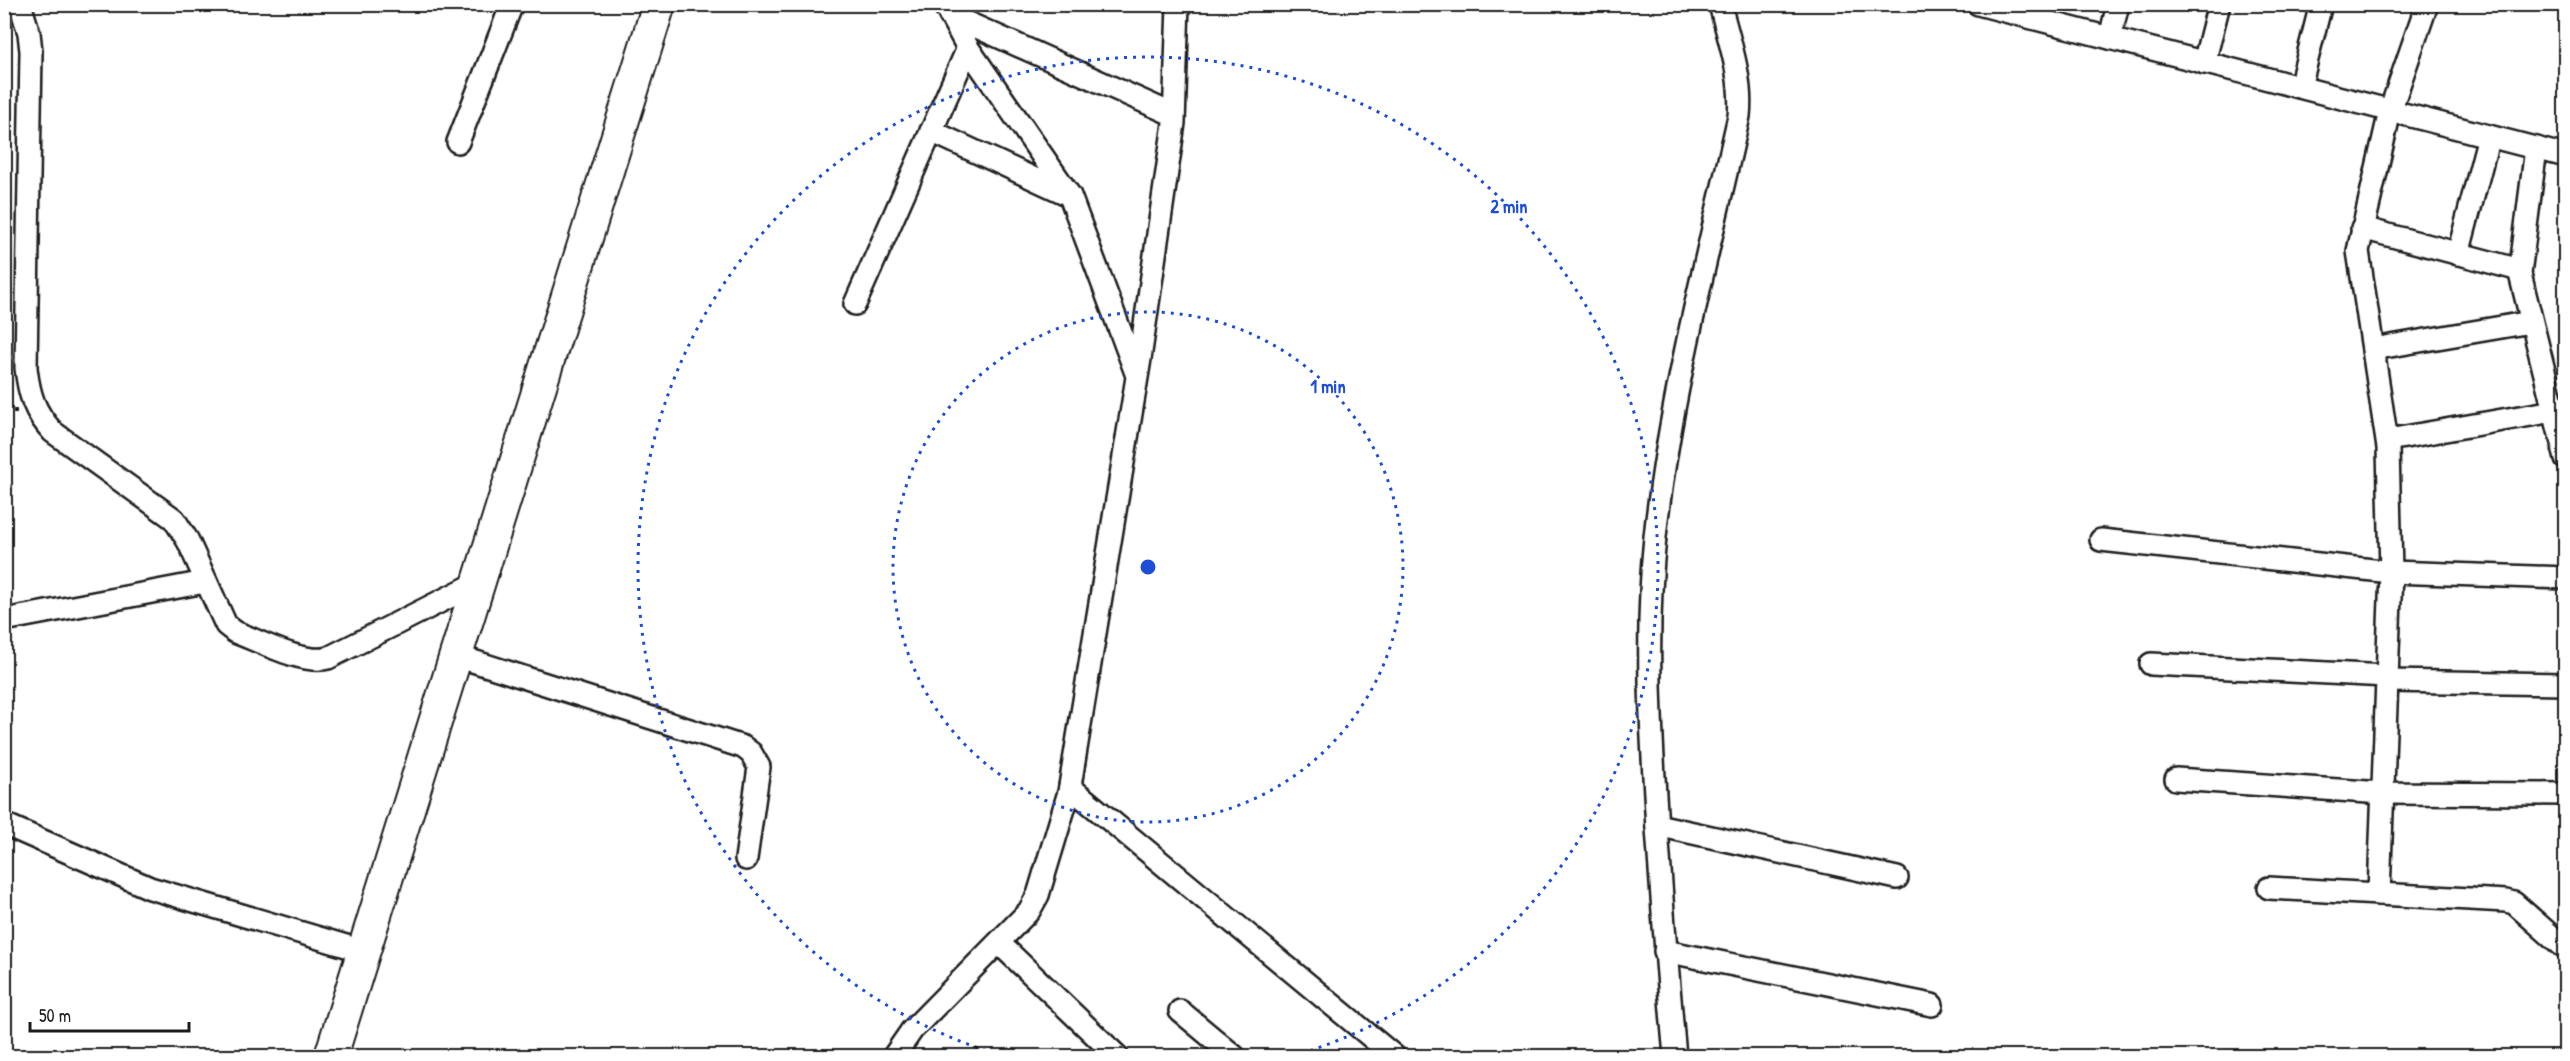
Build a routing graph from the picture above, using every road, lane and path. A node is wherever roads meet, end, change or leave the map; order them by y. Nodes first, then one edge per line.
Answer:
1 (20, 4) edge
2 (512, 4) edge
3 (659, 4) edge
4 (1178, 4) edge
5 (1720, 4) edge
6 (1978, 4) edge
7 (2118, 4) edge
8 (2219, 4) edge
9 (2321, 4) edge
10 (2427, 4) edge
11 (947, 10) edge
12 (2021, 10) edge
13 (2110, 38) junction
14 (968, 48) junction
15 (2204, 63) junction
16 (2300, 87) junction
17 (2390, 111) junction
18 (1174, 115) junction
19 (931, 131) junction
20 (2489, 136) junction
21 (458, 142) dead end
22 (2536, 148) junction
23 (2565, 156) edge
24 (1070, 196) junction
25 (2362, 228) junction
26 (2458, 254) junction
27 (2520, 270) junction
28 (855, 304) dead end
29 (2531, 322) junction
30 (2373, 349) junction
31 (1137, 376) junction
32 (2554, 411) junction
33 (2388, 440) junction
34 (2565, 459) edge
35 (2101, 540) dead end
36 (2391, 572) junction
37 (2565, 578) edge
38 (481, 581) junction
39 (205, 582) junction
40 (4, 620) edge
41 (457, 656) junction
42 (2151, 664) dead end
43 (2387, 678) junction
44 (2565, 684) edge
45 (2176, 779) dead end
46 (1070, 787) junction
47 (2383, 793) junction
48 (2565, 794) edge
49 (4, 824) edge
50 (1657, 825) junction
51 (746, 860) dead end
52 (1897, 878) dead end
53 (2269, 888) dead end
54 (2379, 894) junction
55 (999, 943) junction
56 (2565, 949) edge
57 (363, 951) junction
58 (1665, 951) junction
59 (1932, 1005) dead end
60 (1180, 1011) dead end
61 (331, 1056) edge
62 (894, 1056) edge
63 (1117, 1056) edge
64 (1234, 1056) edge
65 (1394, 1056) edge
66 (1675, 1056) edge

1 - 39 street
2 - 21 street
3 - 38 highway
4 - 18 street
5 - 50 street
6 - 12 street
7 - 13 street
8 - 15 street
9 - 16 street
10 - 17 street
11 - 14 street
11 - 18 street
12 - 13 street
13 - 15 street
14 - 19 street
14 - 24 street
15 - 16 street
16 - 17 street
17 - 20 street
17 - 25 street
18 - 31 street
19 - 24 street
19 - 28 street
20 - 22 street
20 - 26 street
22 - 23 street
22 - 27 street
24 - 31 street
25 - 26 street
25 - 30 street
26 - 27 street
27 - 29 street
29 - 30 street
29 - 32 street
30 - 33 street
31 - 46 street
32 - 33 street
32 - 34 street
33 - 36 street
35 - 36 street
36 - 37 street
36 - 43 street
38 - 39 street
38 - 41 highway
39 - 40 street
41 - 51 street
41 - 57 highway
42 - 43 street
43 - 44 street
43 - 47 street
45 - 47 street
46 - 55 street
46 - 65 street
47 - 48 street
47 - 54 street
49 - 57 street
50 - 52 street
50 - 58 street
53 - 54 street
54 - 56 street
55 - 62 street
55 - 63 street
57 - 61 highway
58 - 59 street
58 - 66 street
60 - 64 street

